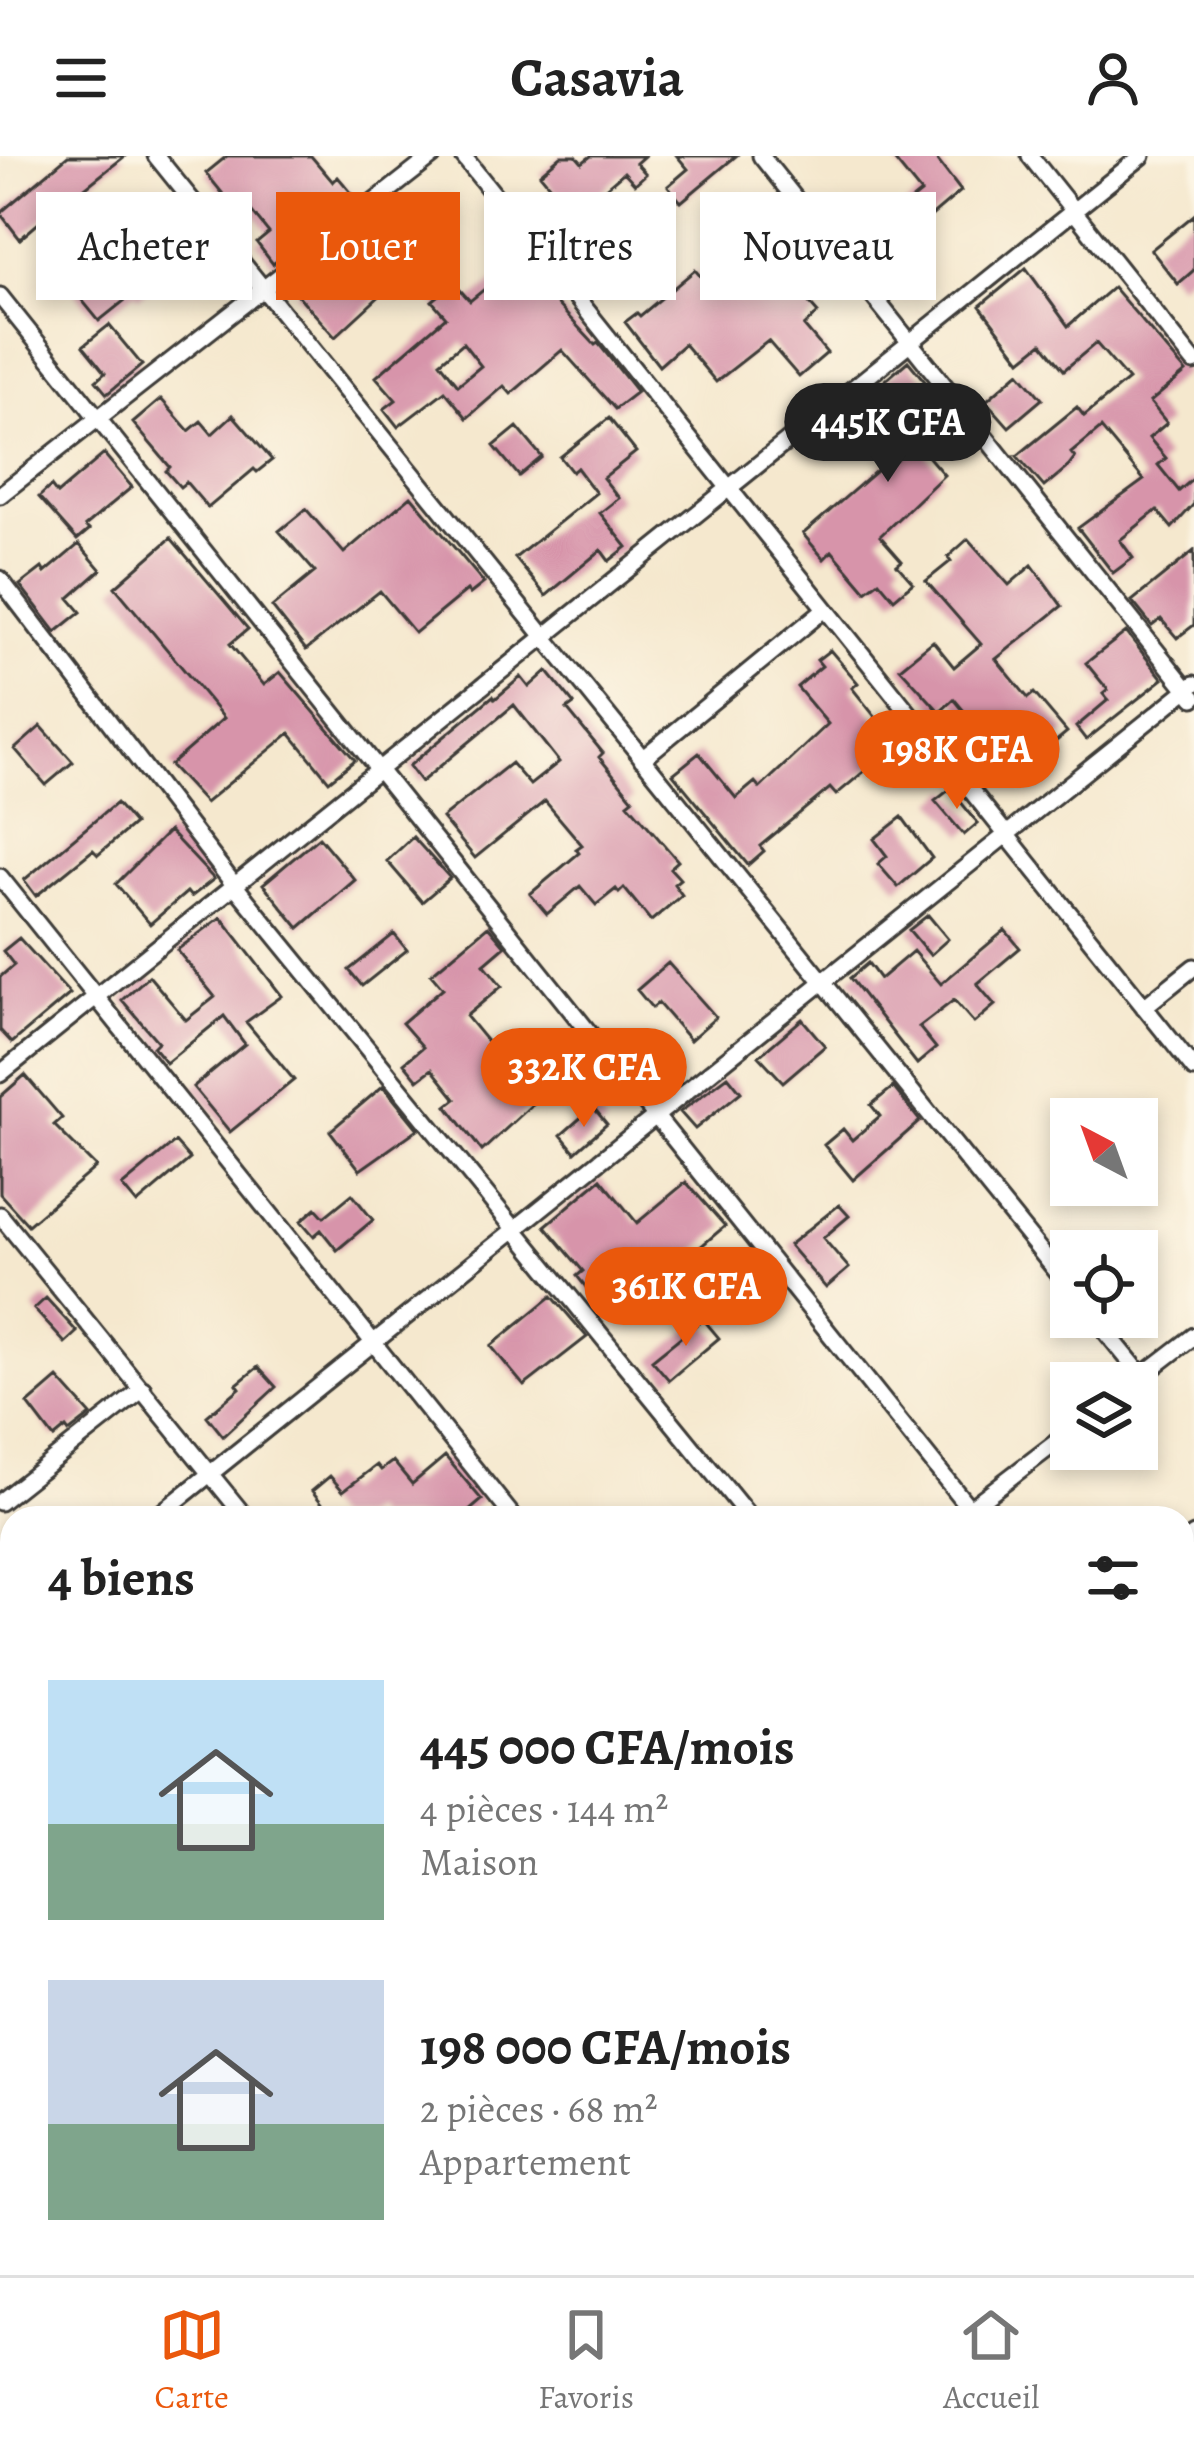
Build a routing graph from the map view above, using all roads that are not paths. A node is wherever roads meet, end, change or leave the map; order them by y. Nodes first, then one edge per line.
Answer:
1 (156, 156) edge
2 (433, 156) edge
3 (463, 156) edge
4 (761, 156) edge
5 (1030, 156) edge
6 (1142, 156) edge
7 (1074, 211) junction
8 (262, 290) junction
9 (0, 296) edge
10 (910, 343) junction
11 (1194, 362) edge
12 (94, 417) junction
13 (729, 488) junction
14 (0, 495) edge
15 (0, 579) edge
16 (825, 609) junction
17 (544, 637) junction
18 (1192, 690) edge
19 (641, 759) junction
20 (380, 769) junction
21 (1006, 835) junction
22 (0, 878) edge
23 (235, 886) junction
24 (1194, 967) edge
25 (821, 983) junction
26 (95, 998) junction
27 (1144, 1007) junction
28 (1194, 1069) edge
29 (0, 1074) edge
30 (656, 1117) junction
31 (0, 1215) edge
32 (515, 1229) junction
33 (1050, 1263) edge
34 (1194, 1336) edge
35 (375, 1341) junction
36 (1158, 1364) edge
37 (143, 1389) junction
38 (1050, 1448) edge
39 (212, 1473) junction
40 (0, 1502) edge
41 (170, 1506) edge
42 (237, 1506) edge
43 (505, 1506) edge
44 (740, 1506) edge
45 (960, 1506) edge
46 (978, 1506) edge

1 - 8 street
2 - 8 street
3 - 13 street
4 - 10 street
5 - 7 street
6 - 7 street
7 - 10 street
7 - 11 street
8 - 12 street
8 - 17 street
9 - 12 street
10 - 13 street
10 - 18 street
12 - 14 street
12 - 20 street
13 - 16 street
13 - 17 street
15 - 23 street
16 - 19 street
16 - 21 street
17 - 19 street
17 - 20 street
18 - 21 street
19 - 25 street
20 - 23 street
20 - 30 street
21 - 25 street
21 - 27 street
22 - 26 street
23 - 26 street
23 - 32 street
24 - 27 street
25 - 30 street
25 - 33 street
26 - 29 street
26 - 35 street
27 - 28 street
30 - 32 street
30 - 45 street
31 - 37 street
32 - 35 street
32 - 44 street
34 - 36 street
35 - 39 street
35 - 43 street
37 - 39 street
37 - 40 street
38 - 46 street
39 - 41 street
39 - 42 street

